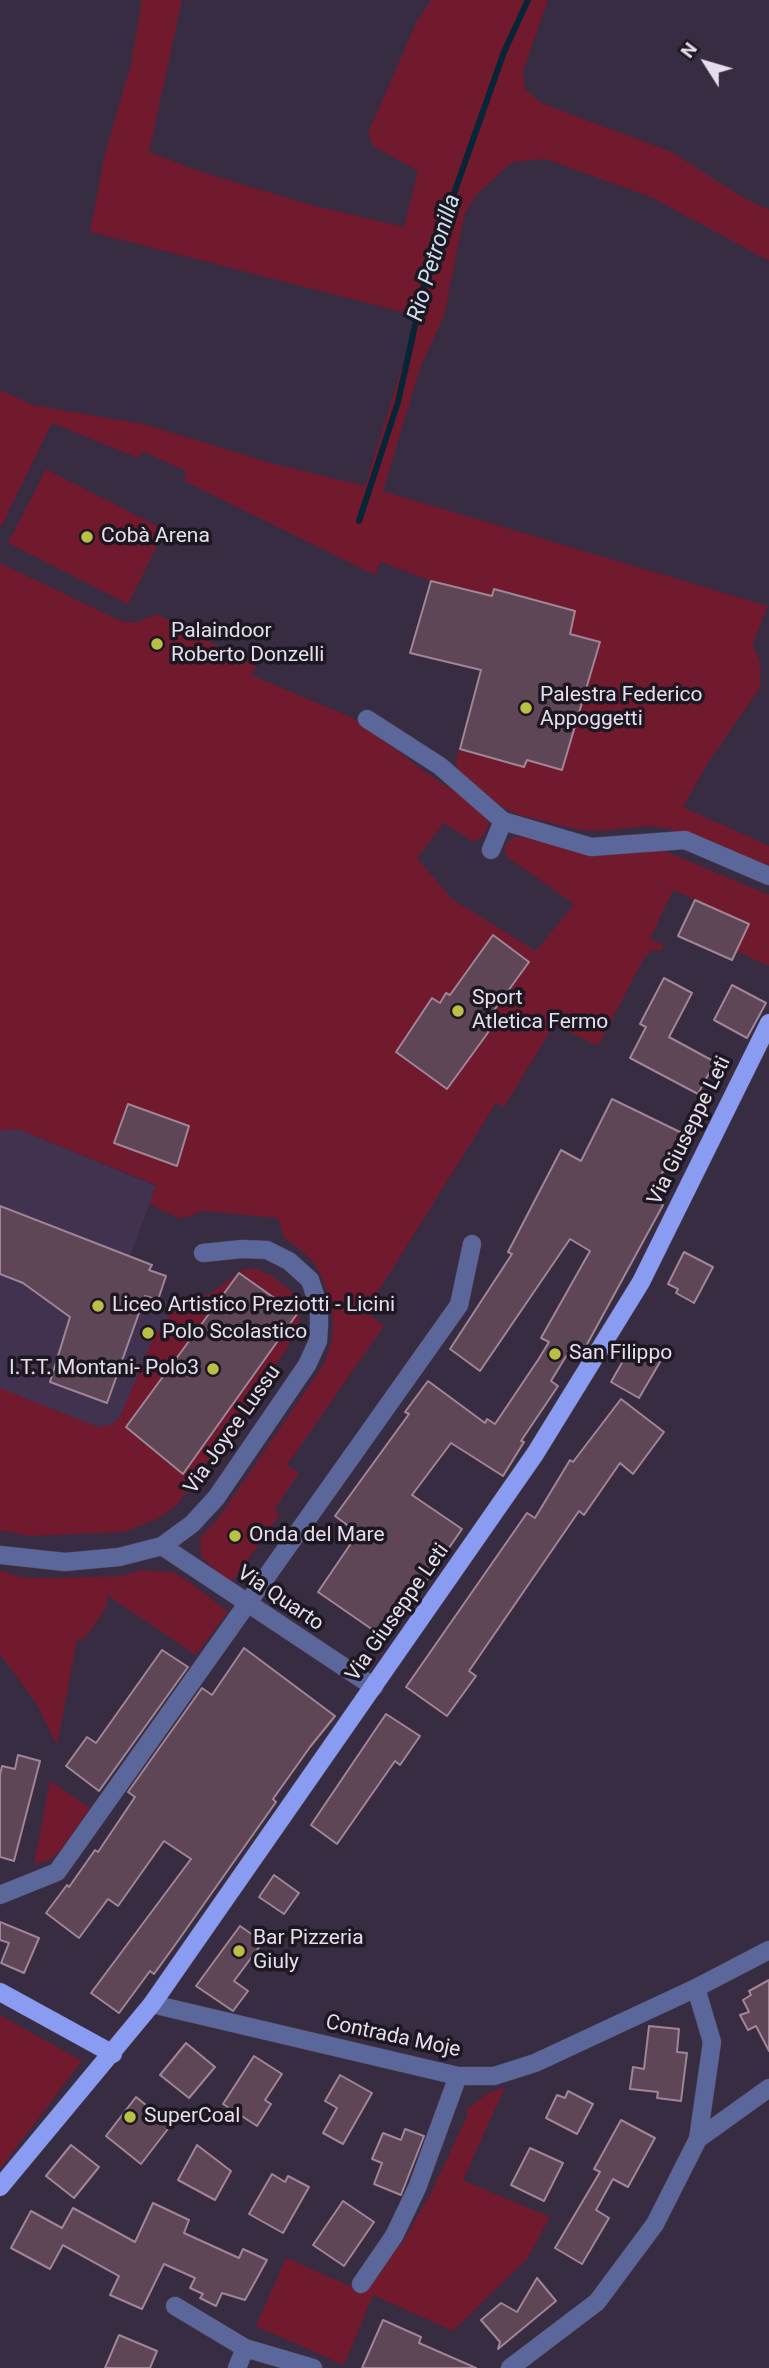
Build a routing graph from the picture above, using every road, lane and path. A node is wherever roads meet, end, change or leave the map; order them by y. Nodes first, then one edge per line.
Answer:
1 (367, 719) dead end
2 (503, 821) junction
3 (491, 850) dead end
4 (769, 876) edge
5 (769, 1023) edge
6 (472, 1244) dead end
7 (202, 1253) dead end
8 (162, 1546) junction
9 (0, 1555) edge
10 (249, 1605) junction
11 (374, 1687) junction
12 (0, 1895) edge
13 (769, 1950) edge
14 (696, 1988) junction
15 (0, 1992) edge
16 (152, 2004) junction
17 (113, 2054) junction
18 (458, 2076) junction
19 (769, 2088) edge
20 (698, 2139) junction
21 (0, 2186) edge
22 (361, 2284) dead end
23 (175, 2306) dead end
24 (245, 2348) junction
25 (237, 2368) edge
26 (313, 2368) edge
27 (510, 2368) edge

1 - 2 street
2 - 3 street
2 - 4 street
5 - 11 main road, Via Giuseppe Leti
6 - 10 street
7 - 8 street, Via Joyce Lussu
8 - 9 street, Via Joyce Lussu
8 - 10 street, Via Quarto
10 - 11 street, Via Quarto
10 - 12 street
11 - 16 main road, Via Giuseppe Leti
13 - 14 street, Contrada Moje
14 - 18 street, Contrada Moje
14 - 20 street
15 - 17 main road
16 - 17 main road, Via Giuseppe Leti
16 - 18 street, Contrada Moje
17 - 21 main road, Via Giuseppe Leti
18 - 22 street
19 - 20 street
20 - 27 street
23 - 24 street
24 - 25 street
24 - 26 street

